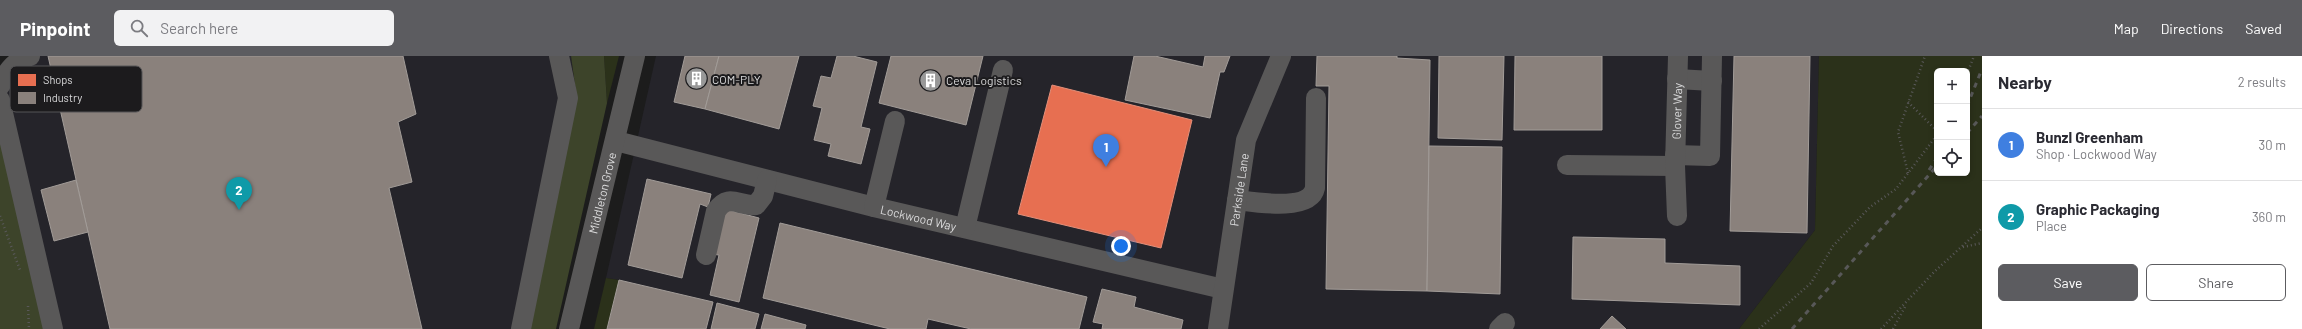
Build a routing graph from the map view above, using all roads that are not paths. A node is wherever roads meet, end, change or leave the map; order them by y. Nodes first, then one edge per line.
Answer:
1 (30, 56) edge
2 (559, 56) edge
3 (635, 56) edge
4 (1281, 56) edge
5 (1678, 56) edge
6 (1712, 56) edge
7 (12, 66) edge
8 (10, 68) edge
9 (1003, 70) dead end
10 (1678, 79) junction
11 (1712, 80) junction
12 (0, 86) edge
13 (1316, 98) dead end
14 (0, 100) edge
15 (895, 121) dead end
16 (616, 141) junction
17 (1675, 160) junction
18 (1567, 165) dead end
19 (767, 180) junction
20 (1237, 200) junction
21 (874, 207) junction
22 (1677, 216) dead end
23 (965, 228) junction
24 (706, 254) dead end
25 (1223, 289) junction
26 (53, 329) edge
27 (521, 329) edge
28 (569, 329) edge
29 (1218, 329) edge

1 - 7 street
2 - 27 street
3 - 16 street, Middleton Grove
4 - 20 street, Parkside Lane
5 - 10 street, Glover Way
6 - 11 street
8 - 12 street
9 - 23 street
10 - 11 street
10 - 17 street, Glover Way
11 - 17 street
13 - 20 street
14 - 26 street
15 - 21 street
16 - 19 street, Lockwood Way
16 - 28 street, Middleton Grove
17 - 18 street
17 - 22 street, Glover Way
19 - 21 street, Lockwood Way
19 - 24 street
20 - 25 street, Parkside Lane
21 - 23 street, Lockwood Way
23 - 25 street, Lockwood Way
25 - 29 street, Parkside Lane

